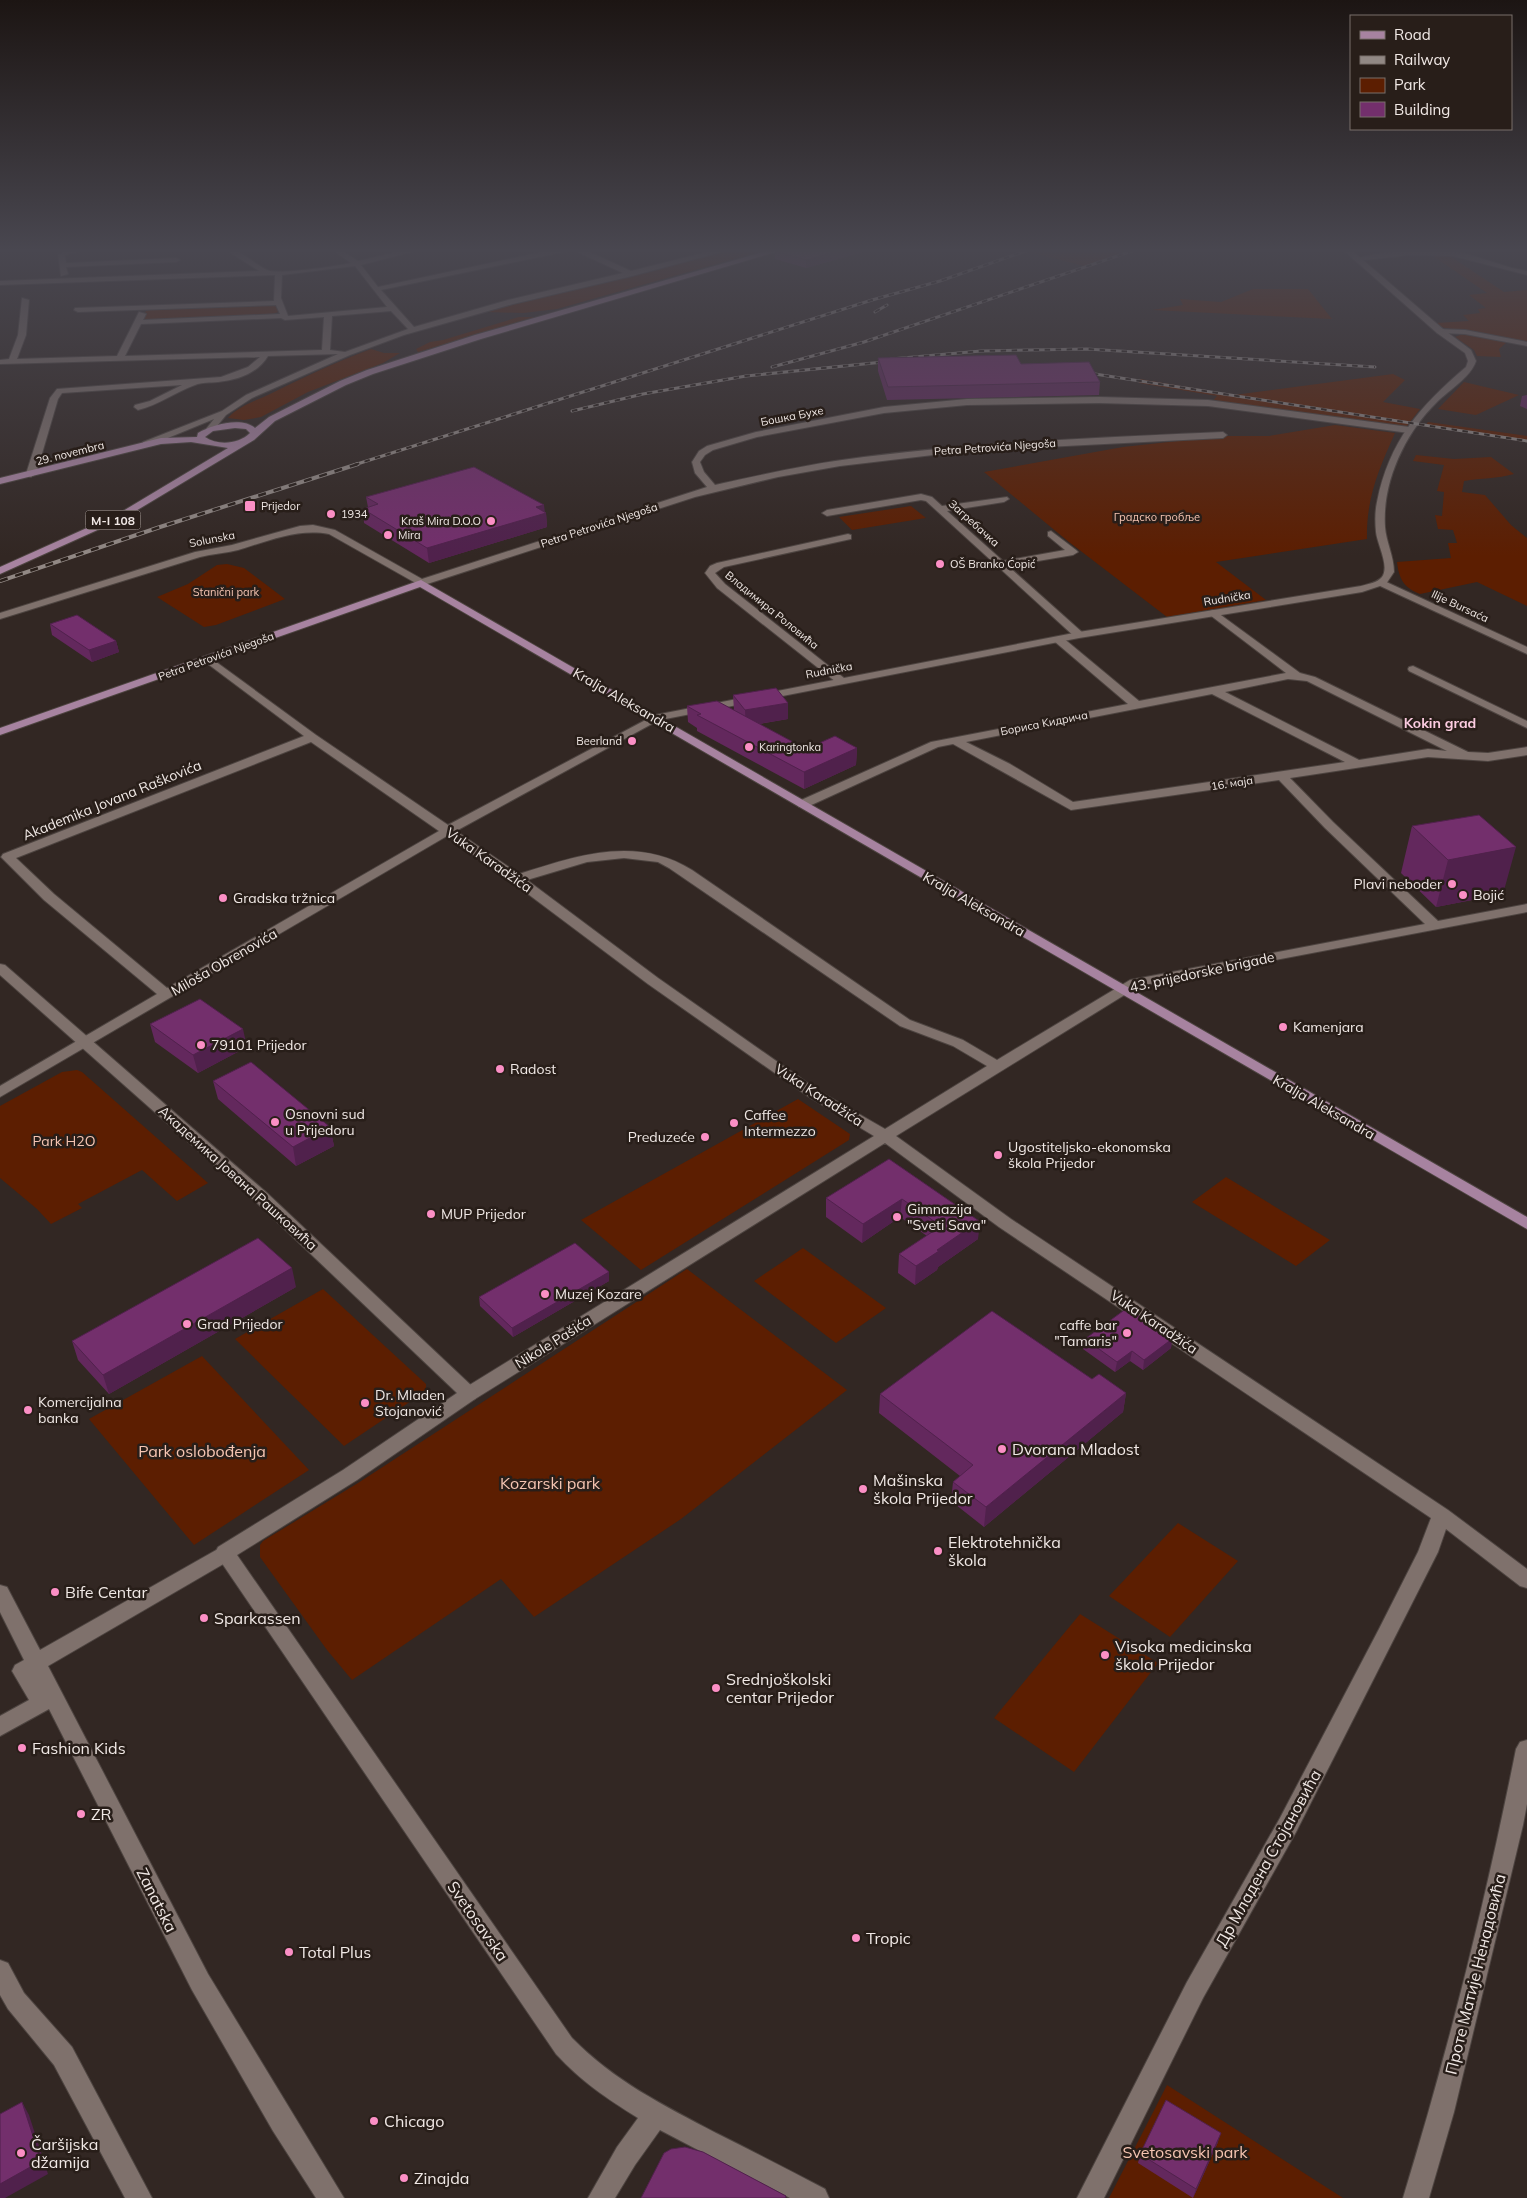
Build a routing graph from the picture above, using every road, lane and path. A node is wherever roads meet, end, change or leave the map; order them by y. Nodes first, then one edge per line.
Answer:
1 (16, 351) edge
2 (124, 351) edge
3 (351, 351) edge
4 (436, 351) edge
5 (1466, 351) edge
6 (326, 352) joint
7 (347, 352) junction
8 (266, 354) junction
9 (120, 359) junction
10 (0, 362) edge
11 (12, 362) junction
12 (197, 382) junction
13 (143, 396) junction
14 (226, 411) junction
15 (138, 417) dead end
16 (220, 419) junction
17 (272, 419) junction
18 (239, 425) junction
19 (1409, 430) junction
20 (254, 433) junction
21 (206, 434) junction
22 (1223, 436) dead end
23 (244, 441) junction
24 (146, 444) junction
25 (215, 444) junction
26 (219, 456) junction
27 (31, 474) junction
28 (0, 481) edge
29 (713, 488) junction
30 (1004, 499) dead end
31 (939, 508) junction
32 (827, 513) dead end
33 (1051, 534) dead end
34 (848, 537) dead end
35 (1001, 564) junction
36 (0, 571) edge
37 (421, 583) junction
38 (1382, 583) junction
39 (1214, 613) junction
40 (0, 616) edge
41 (1079, 635) junction
42 (1058, 639) junction
43 (1527, 651) edge
44 (208, 659) junction
45 (1413, 669) dead end
46 (1296, 675) junction
47 (840, 680) junction
48 (1213, 690) junction
49 (1136, 704) junction
50 (655, 718) junction
51 (1527, 725) edge
52 (0, 732) edge
53 (312, 737) junction
54 (954, 740) junction
55 (1527, 751) edge
56 (1463, 754) junction
57 (1358, 764) junction
58 (1282, 776) junction
59 (803, 804) junction
60 (447, 831) junction
61 (517, 879) junction
62 (1527, 908) edge
63 (1434, 925) junction
64 (0, 968) edge
65 (1121, 990) junction
66 (167, 995) junction
67 (86, 1042) junction
68 (997, 1066) junction
69 (0, 1092) edge
70 (884, 1135) junction
71 (1527, 1224) edge
72 (470, 1394) junction
73 (1441, 1515) junction
74 (225, 1553) junction
75 (1527, 1580) edge
76 (0, 1594) edge
77 (35, 1664) junction
78 (0, 1727) edge
79 (1527, 1749) edge
80 (0, 1971) edge
81 (656, 2115) junction
82 (139, 2198) edge
83 (331, 2198) edge
84 (601, 2198) edge
85 (816, 2198) edge
86 (1090, 2198) edge
87 (1416, 2198) edge

1 - 11 street
2 - 9 street
3 - 7 street
4 - 17 main road, M-I 108
5 - 19 street
6 - 7 street
6 - 8 street
7 - 14 street, 29. novembra
8 - 9 street
8 - 12 street
9 - 11 street
10 - 11 street
12 - 13 street
12 - 13 street
13 - 15 street
13 - 27 street
14 - 16 street
14 - 24 street, 29. novembra
16 - 18 street
16 - 21 street
17 - 18 main road, M-I 108
17 - 20 main road, M-I 108
18 - 20 main road
18 - 21 main road, M-I 108
19 - 29 street, Бошка Бухе
19 - 38 street
20 - 23 main road, M-I 108
21 - 24 main road, 29. novembra
21 - 25 main road
22 - 29 street, Petra Petrovića Njegoša
23 - 25 main road
23 - 26 main road, M-I 108
24 - 27 main road, 29. novembra
25 - 26 main road
26 - 36 main road, M-I 108
27 - 28 main road, 29. novembra
29 - 37 street, Petra Petrovića Njegoša
30 - 31 street
31 - 32 street, Загребачка
31 - 35 street, Загребачка
33 - 35 street
34 - 47 street, Владимира Роловића
35 - 41 street, Загребачка
37 - 40 street, Solunska
37 - 44 main road, Petra Petrovića Njegoša
37 - 50 main road, Kralja Aleksandra
38 - 39 street, Rudnička
38 - 43 street, Ilije Bursaća
39 - 41 street, Rudnička
39 - 46 street
41 - 42 street, Rudnička
42 - 47 street, Rudnička
42 - 49 street
44 - 52 main road, Petra Petrovića Njegoša
44 - 53 street, Vuka Karadžića
45 - 51 street
46 - 48 street, Бориса Kидрича
46 - 56 street
47 - 50 street, Rudnička
48 - 49 street, Бориса Kидрича
48 - 57 street
49 - 54 street, Бориса Kидрича
50 - 59 main road, Kralja Aleksandra
50 - 60 street, Rudnička
53 - 60 street, Vuka Karadžića
53 - 66 street, Akademika Jovana Raškovića
54 - 58 street, 16. маја
54 - 59 street, Бориса Kидрича
55 - 56 street, 16. маја
56 - 57 street, 16. маја
57 - 58 street, 16. маја
58 - 63 street
59 - 65 main road, Kralja Aleksandra
60 - 61 street, Vuka Karadžića
60 - 66 street, Miloša Obrenovića
61 - 68 street
61 - 70 street, Vuka Karadžića
62 - 63 street, 43. prijedorske brigade
63 - 65 street, 43. prijedorske brigade
64 - 67 street, Академика Јована Рашковића
65 - 68 street, 43. prijedorske brigade
65 - 71 main road, Kralja Aleksandra
66 - 67 street, Miloša Obrenovića
67 - 69 street, Miloša Obrenovića
67 - 72 street, Академика Јована Рашковића
68 - 70 street, 43. prijedorske brigade
70 - 72 street, Nikole Pašića
70 - 73 street, Vuka Karadžića
72 - 74 street, Nikole Pašića
73 - 75 street, Vuka Karadžića
73 - 86 street, Др Младена Стојановића
74 - 77 street, Nikole Pašića
74 - 81 street, Svetosavska
76 - 77 street, Zanatska
77 - 78 street
77 - 83 street, Zanatska
79 - 87 street, Проте Матије Ненадовића
80 - 82 street
81 - 84 street
81 - 85 street, Svetosavska

